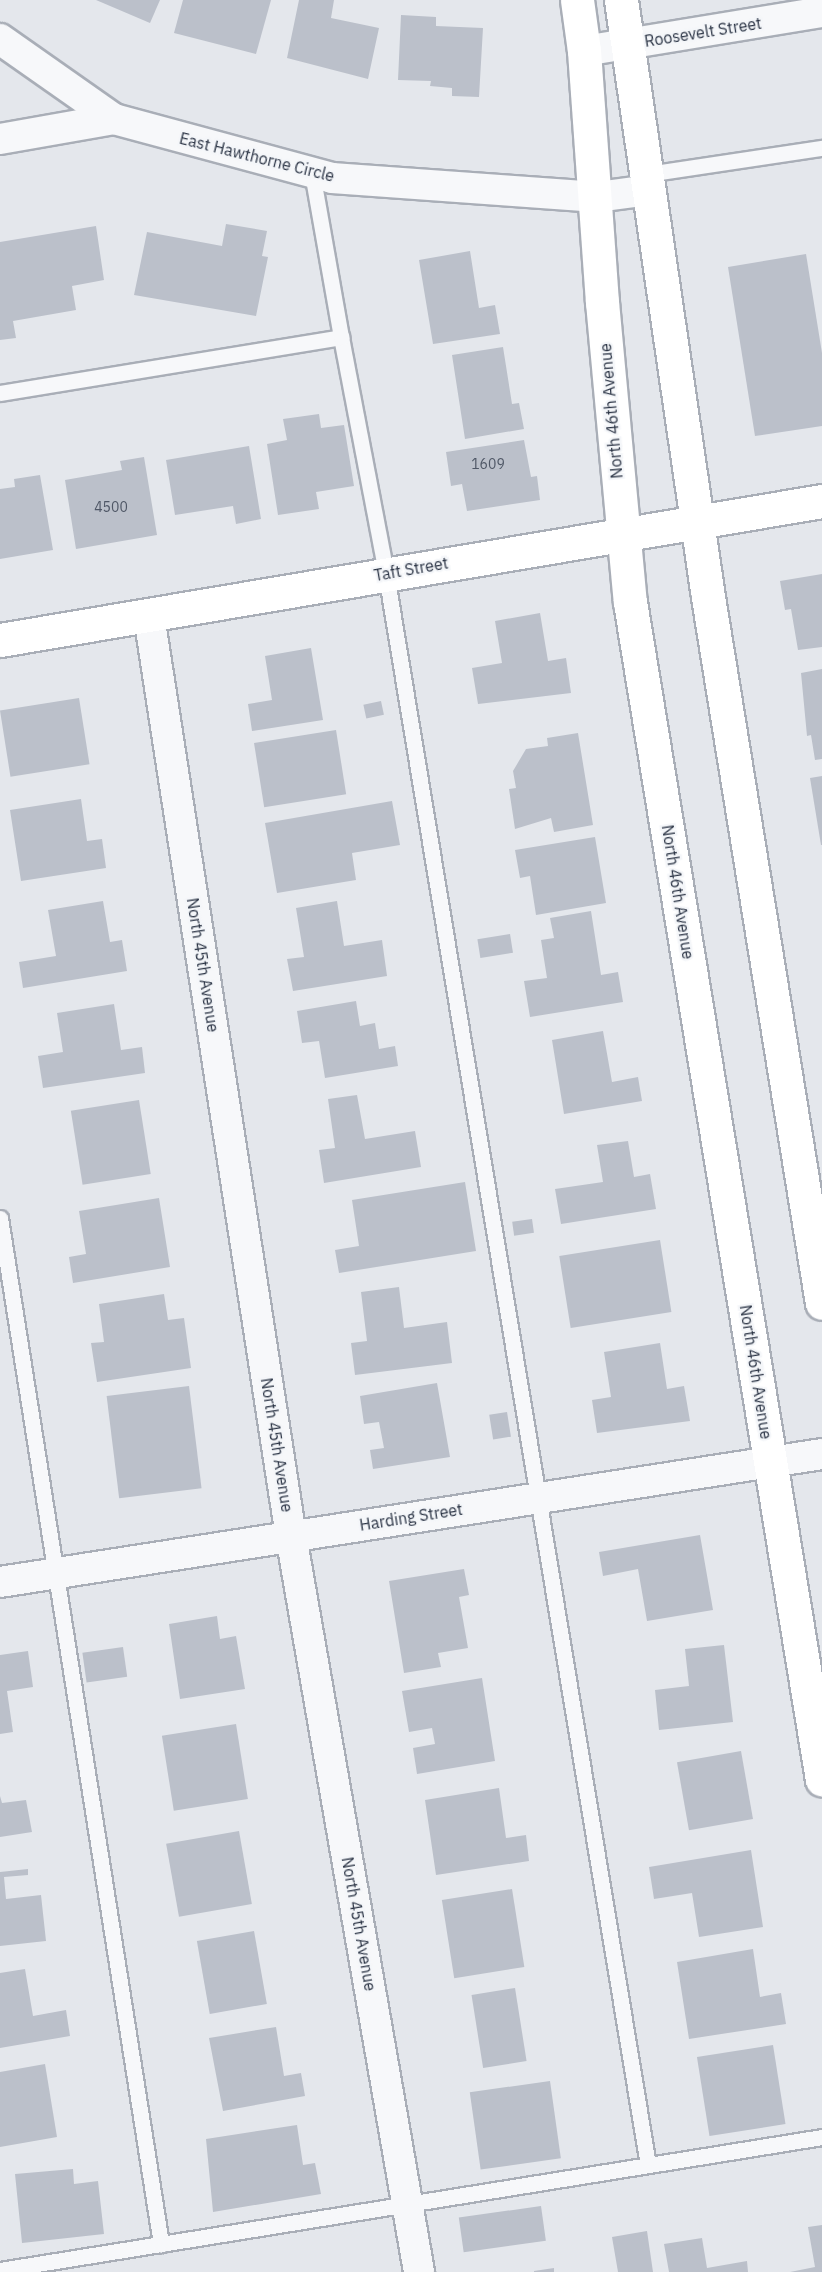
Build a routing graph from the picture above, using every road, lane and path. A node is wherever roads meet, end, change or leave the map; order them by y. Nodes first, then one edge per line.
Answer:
1 (577, 0) edge
2 (621, 0) edge
3 (822, 12) edge
4 (0, 39) edge
5 (629, 44) junction
6 (585, 51) junction
7 (114, 119) junction
8 (0, 139) edge
9 (822, 148) edge
10 (312, 173) junction
11 (648, 182) junction
12 (597, 197) junction
13 (341, 337) junction
14 (0, 393) edge
15 (822, 501) edge
16 (696, 521) junction
17 (621, 532) junction
18 (386, 574) junction
19 (149, 616) junction
20 (0, 640) edge
21 (0, 1218) edge
22 (822, 1303) edge
23 (822, 1454) edge
24 (770, 1462) junction
25 (536, 1498) junction
26 (291, 1536) junction
27 (59, 1572) junction
28 (0, 1582) edge
29 (822, 1779) edge
30 (822, 2137) edge
31 (648, 2165) junction
32 (407, 2204) junction
33 (162, 2244) junction
34 (0, 2270) edge
35 (419, 2272) edge

1 - 6 street, North 46th Avenue
2 - 5 street
3 - 5 street, Roosevelt Street
4 - 7 street, East Hawthorne Circle
5 - 6 street, Roosevelt Street
5 - 11 street
6 - 12 street, North 46th Avenue
7 - 8 street
7 - 10 street, East Hawthorne Circle
9 - 11 lane
10 - 12 street, East Hawthorne Circle
10 - 13 lane
11 - 12 street, East Hawthorne Circle
11 - 16 street
12 - 17 street, North 46th Avenue
13 - 14 lane
13 - 18 lane
15 - 16 street, Taft Street
16 - 17 street, Taft Street
16 - 22 street
17 - 18 street, Taft Street
17 - 24 street, North 46th Avenue
18 - 19 street, Taft Street
18 - 25 lane
19 - 20 street, Taft Street
19 - 26 street, North 45th Avenue
21 - 27 lane
23 - 24 street, Harding Street
24 - 25 street, Harding Street
24 - 29 street, North 46th Avenue
25 - 26 street, Harding Street
25 - 31 lane
26 - 27 street, Harding Street
26 - 32 street, North 45th Avenue
27 - 28 street, Harding Street
27 - 33 lane
30 - 31 lane
31 - 32 lane
32 - 33 lane
32 - 35 street, North 45th Avenue
33 - 34 lane

